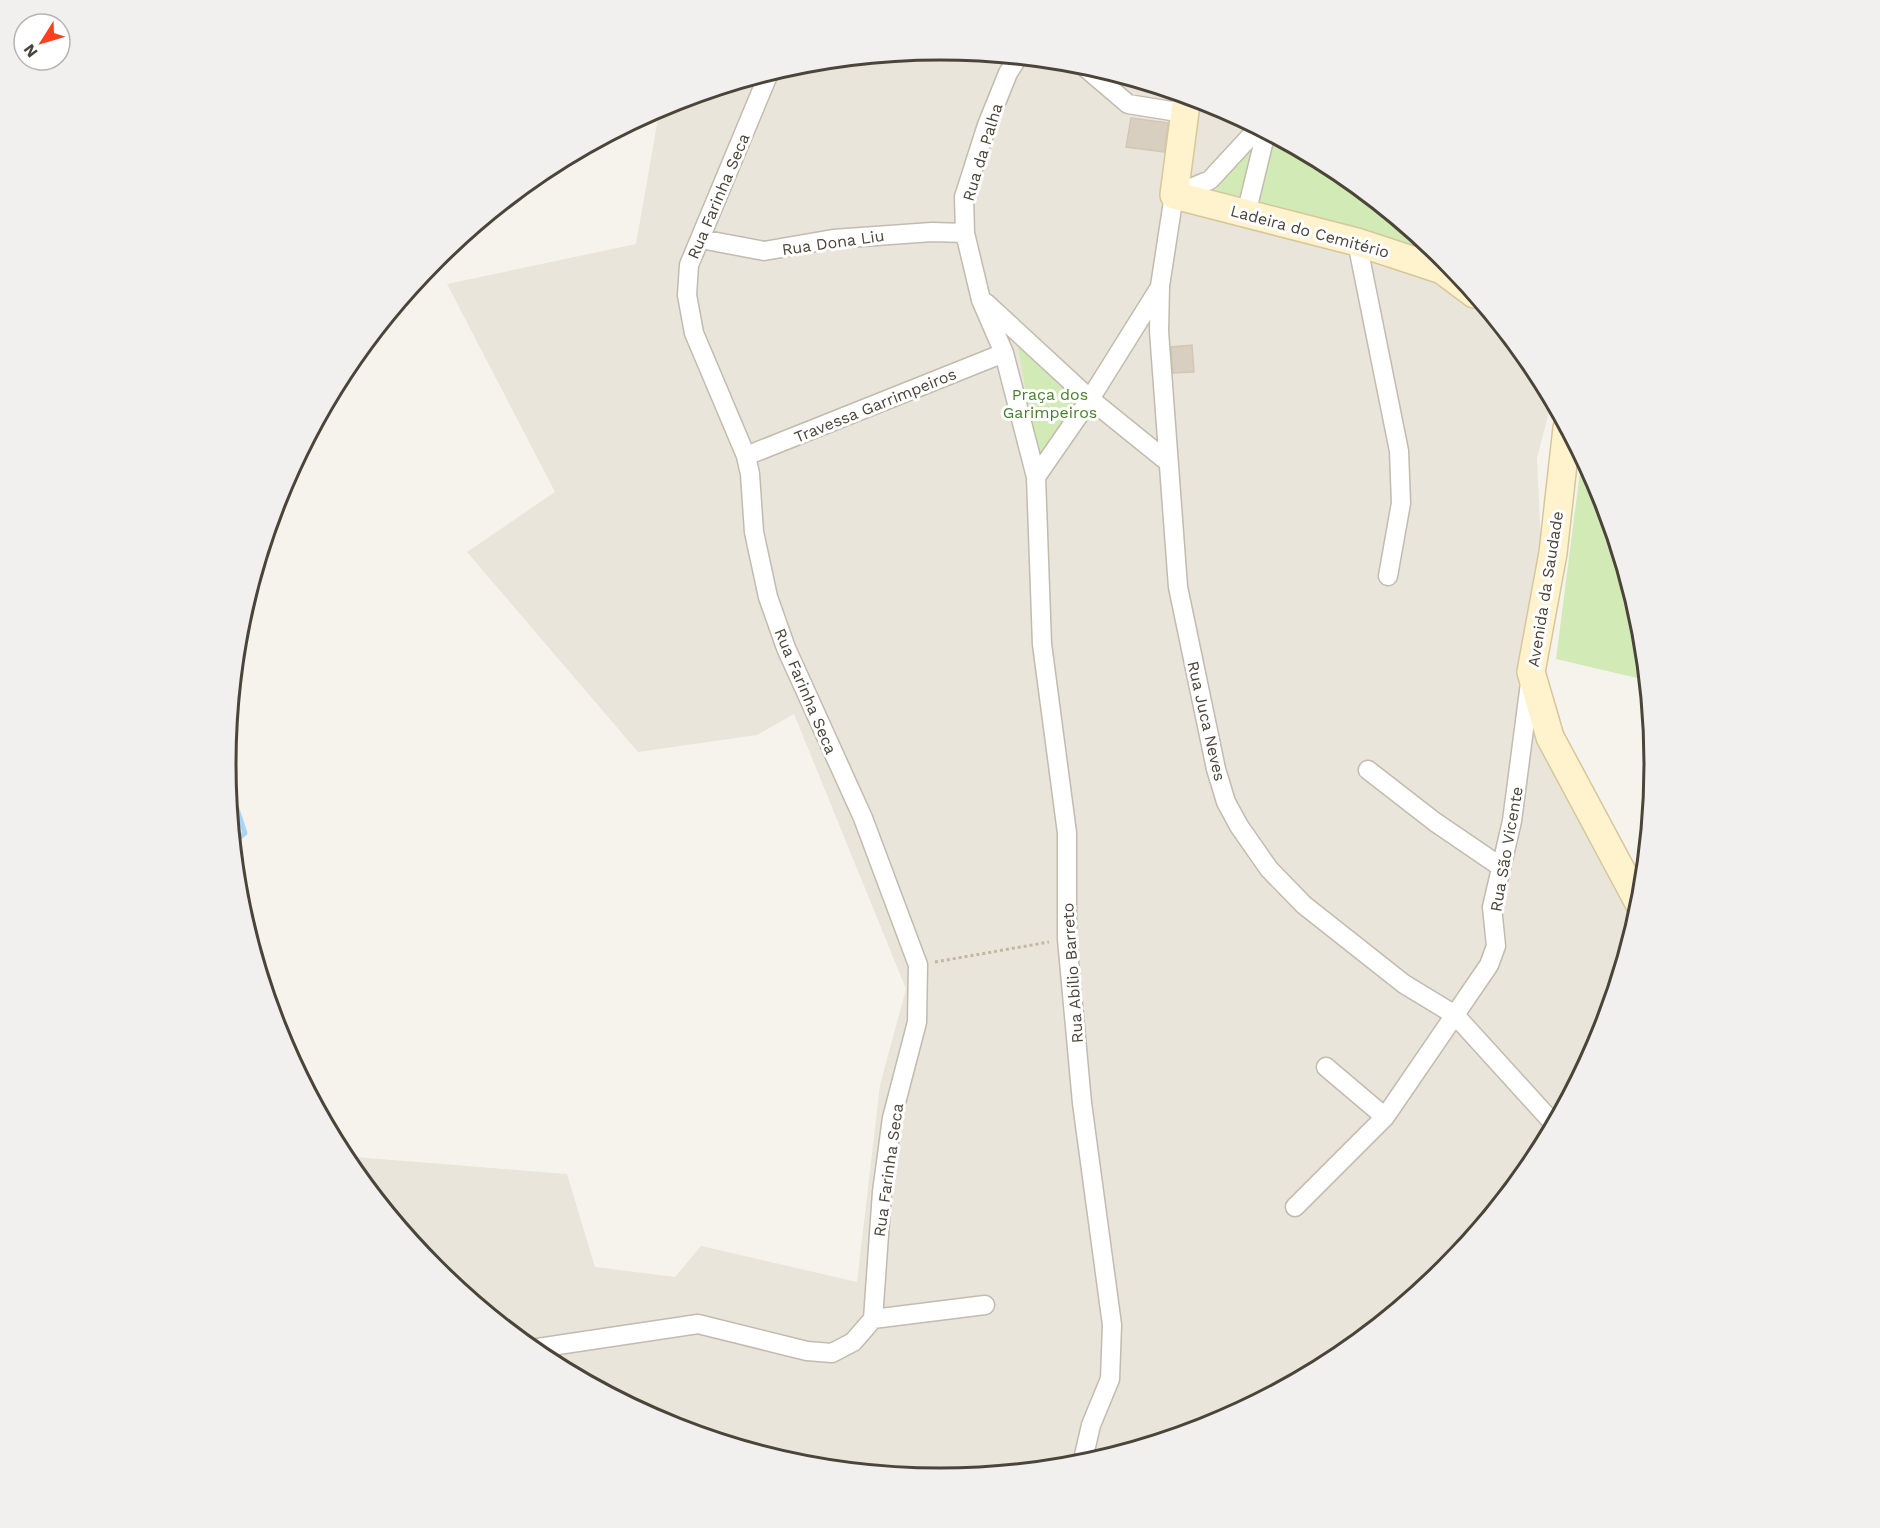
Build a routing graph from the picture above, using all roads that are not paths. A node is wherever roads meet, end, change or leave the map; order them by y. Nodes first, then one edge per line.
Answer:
1 (1013, 64) edge
2 (1098, 79) edge
3 (765, 82) edge
4 (1184, 104) edge
5 (1186, 104) edge
6 (1253, 134) edge
7 (1264, 140) edge
8 (1174, 195) junction
9 (1246, 214) junction
10 (965, 233) junction
11 (701, 239) junction
12 (1357, 242) junction
13 (1441, 270) edge
14 (1160, 286) junction
15 (981, 300) junction
16 (1004, 353) junction
17 (1090, 399) junction
18 (1565, 442) edge
19 (746, 456) junction
20 (1167, 462) junction
21 (1036, 477) junction
22 (1388, 576) dead end
23 (1531, 672) junction
24 (1368, 770) dead end
25 (1501, 867) junction
26 (1632, 889) edge
27 (1455, 1016) junction
28 (1326, 1067) dead end
29 (1384, 1117) junction
30 (1549, 1118) edge
31 (1295, 1207) dead end
32 (985, 1305) dead end
33 (873, 1319) junction
34 (545, 1346) edge
35 (1085, 1452) edge

1 - 10 street, Rua da Palha
2 - 4 street
3 - 11 street, Rua Farinha Seca
5 - 8 street
6 - 8 street
7 - 9 street
8 - 9 street, Ladeira do Cemitério
8 - 14 street, Rua Juca Neves
9 - 12 street, Ladeira do Cemitério
10 - 11 street, Rua Dona Liu
10 - 15 street, Rua da Palha
11 - 19 street, Rua Farinha Seca
12 - 13 street, Ladeira do Cemitério
12 - 22 street
14 - 17 street
14 - 20 street, Rua Juca Neves
15 - 16 street, Rua da Palha
15 - 17 street
16 - 19 street, Travessa Garrimpeiros
16 - 21 street, Rua Abílio Barreto
17 - 20 street
17 - 21 street
18 - 23 street, Avenida da Saudade
19 - 33 street, Rua Farinha Seca
20 - 27 street, Rua Juca Neves
21 - 35 street, Rua Abílio Barreto
23 - 25 street, Rua São Vicente
23 - 26 street, Avenida da Saudade
24 - 25 street
25 - 27 street, Rua São Vicente
27 - 29 street, Rua São Vicente
27 - 30 street, Rua Juca Neves
28 - 29 street
29 - 31 street, Rua São Vicente
32 - 33 street
33 - 34 street

